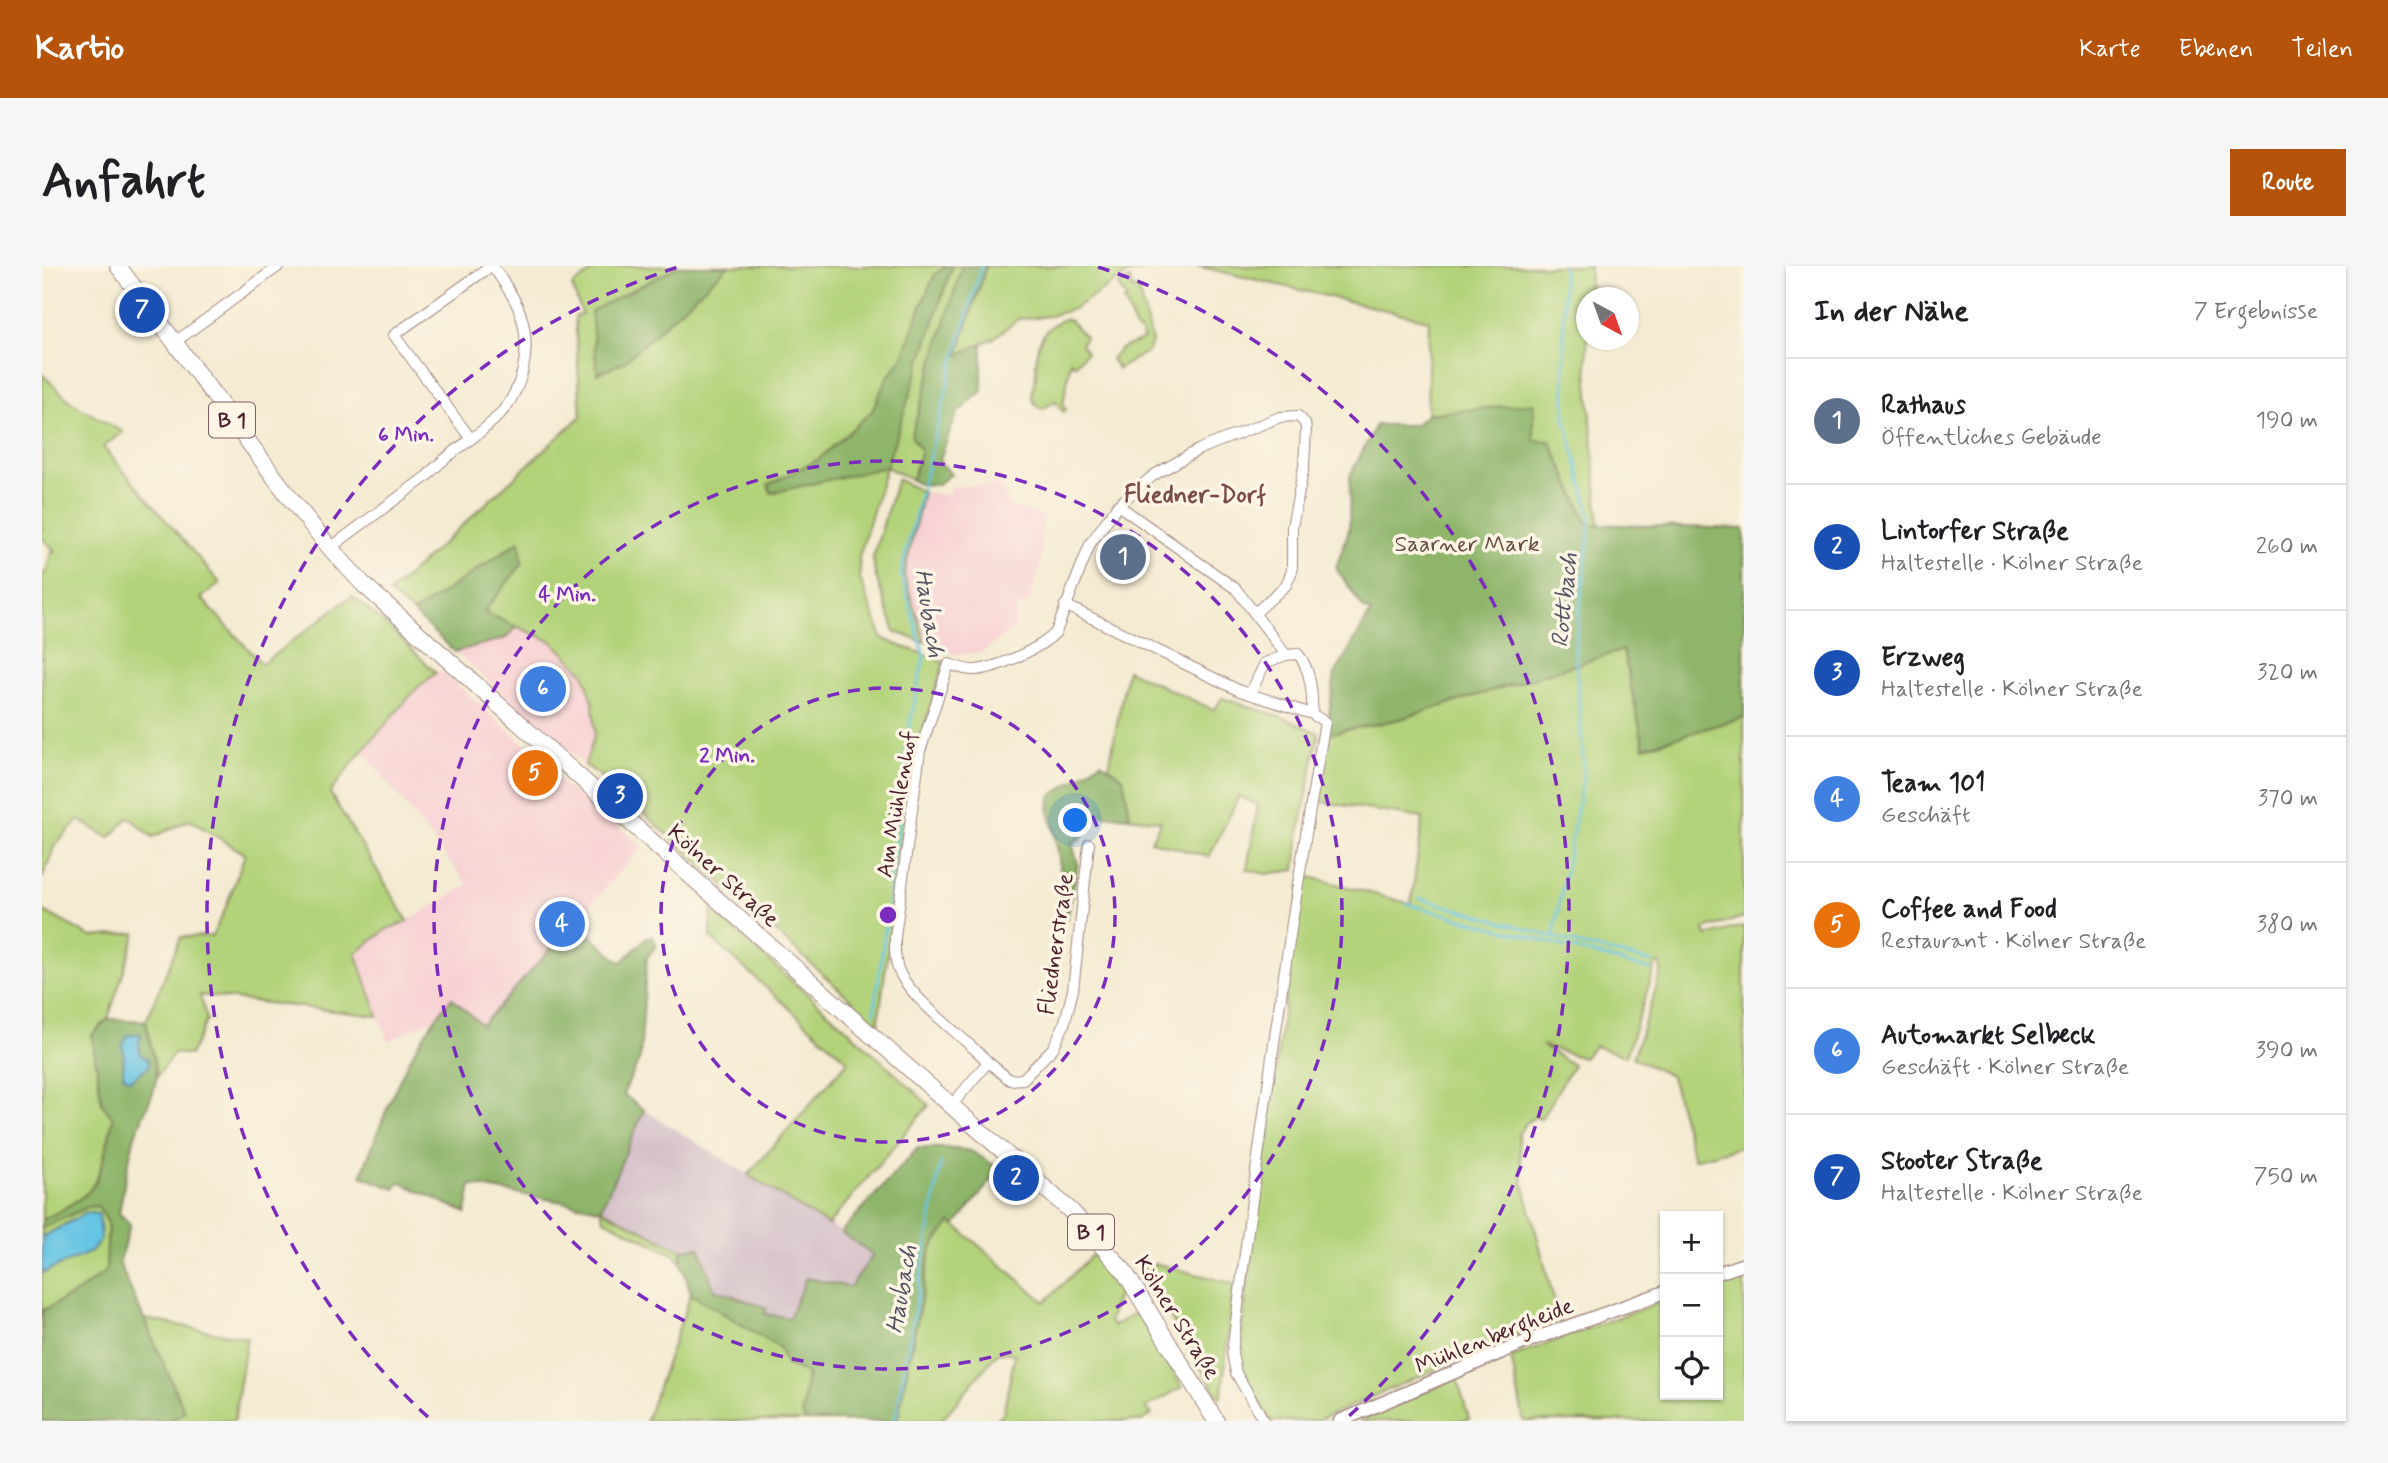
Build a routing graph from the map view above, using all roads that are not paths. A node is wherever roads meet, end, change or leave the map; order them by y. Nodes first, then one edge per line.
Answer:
1 (118, 266) edge
2 (279, 266) edge
3 (491, 266) edge
4 (175, 342) junction
5 (471, 439) junction
6 (1118, 505) junction
7 (330, 548) junction
8 (1065, 605) junction
9 (1255, 612) junction
10 (1286, 656) junction
11 (1250, 694) junction
12 (1312, 714) junction
13 (1088, 844) dead end
14 (988, 1062) junction
15 (951, 1106) junction
16 (1744, 1264) edge
17 (1723, 1271) edge
18 (1660, 1294) edge
19 (1216, 1421) edge
20 (1264, 1421) edge
21 (1340, 1421) edge

1 - 4 main road, Kölner Straße / B 1
2 - 4 street
3 - 5 street
3 - 5 street
4 - 7 main road, Kölner Straße / B 1
5 - 7 street
6 - 8 street, Am Mühlenhof
6 - 9 street
6 - 9 street, Am Mühlenhof
7 - 15 main road, Kölner Straße / B 1
8 - 11 street
8 - 14 street, Am Mühlenhof
9 - 10 street
10 - 11 street
10 - 12 street
11 - 12 street
12 - 20 street
13 - 14 street, Fliednerstraße
14 - 15 street
15 - 19 main road, Kölner Straße / B 1
16 - 17 street
18 - 21 street, Mühlenbergheide

